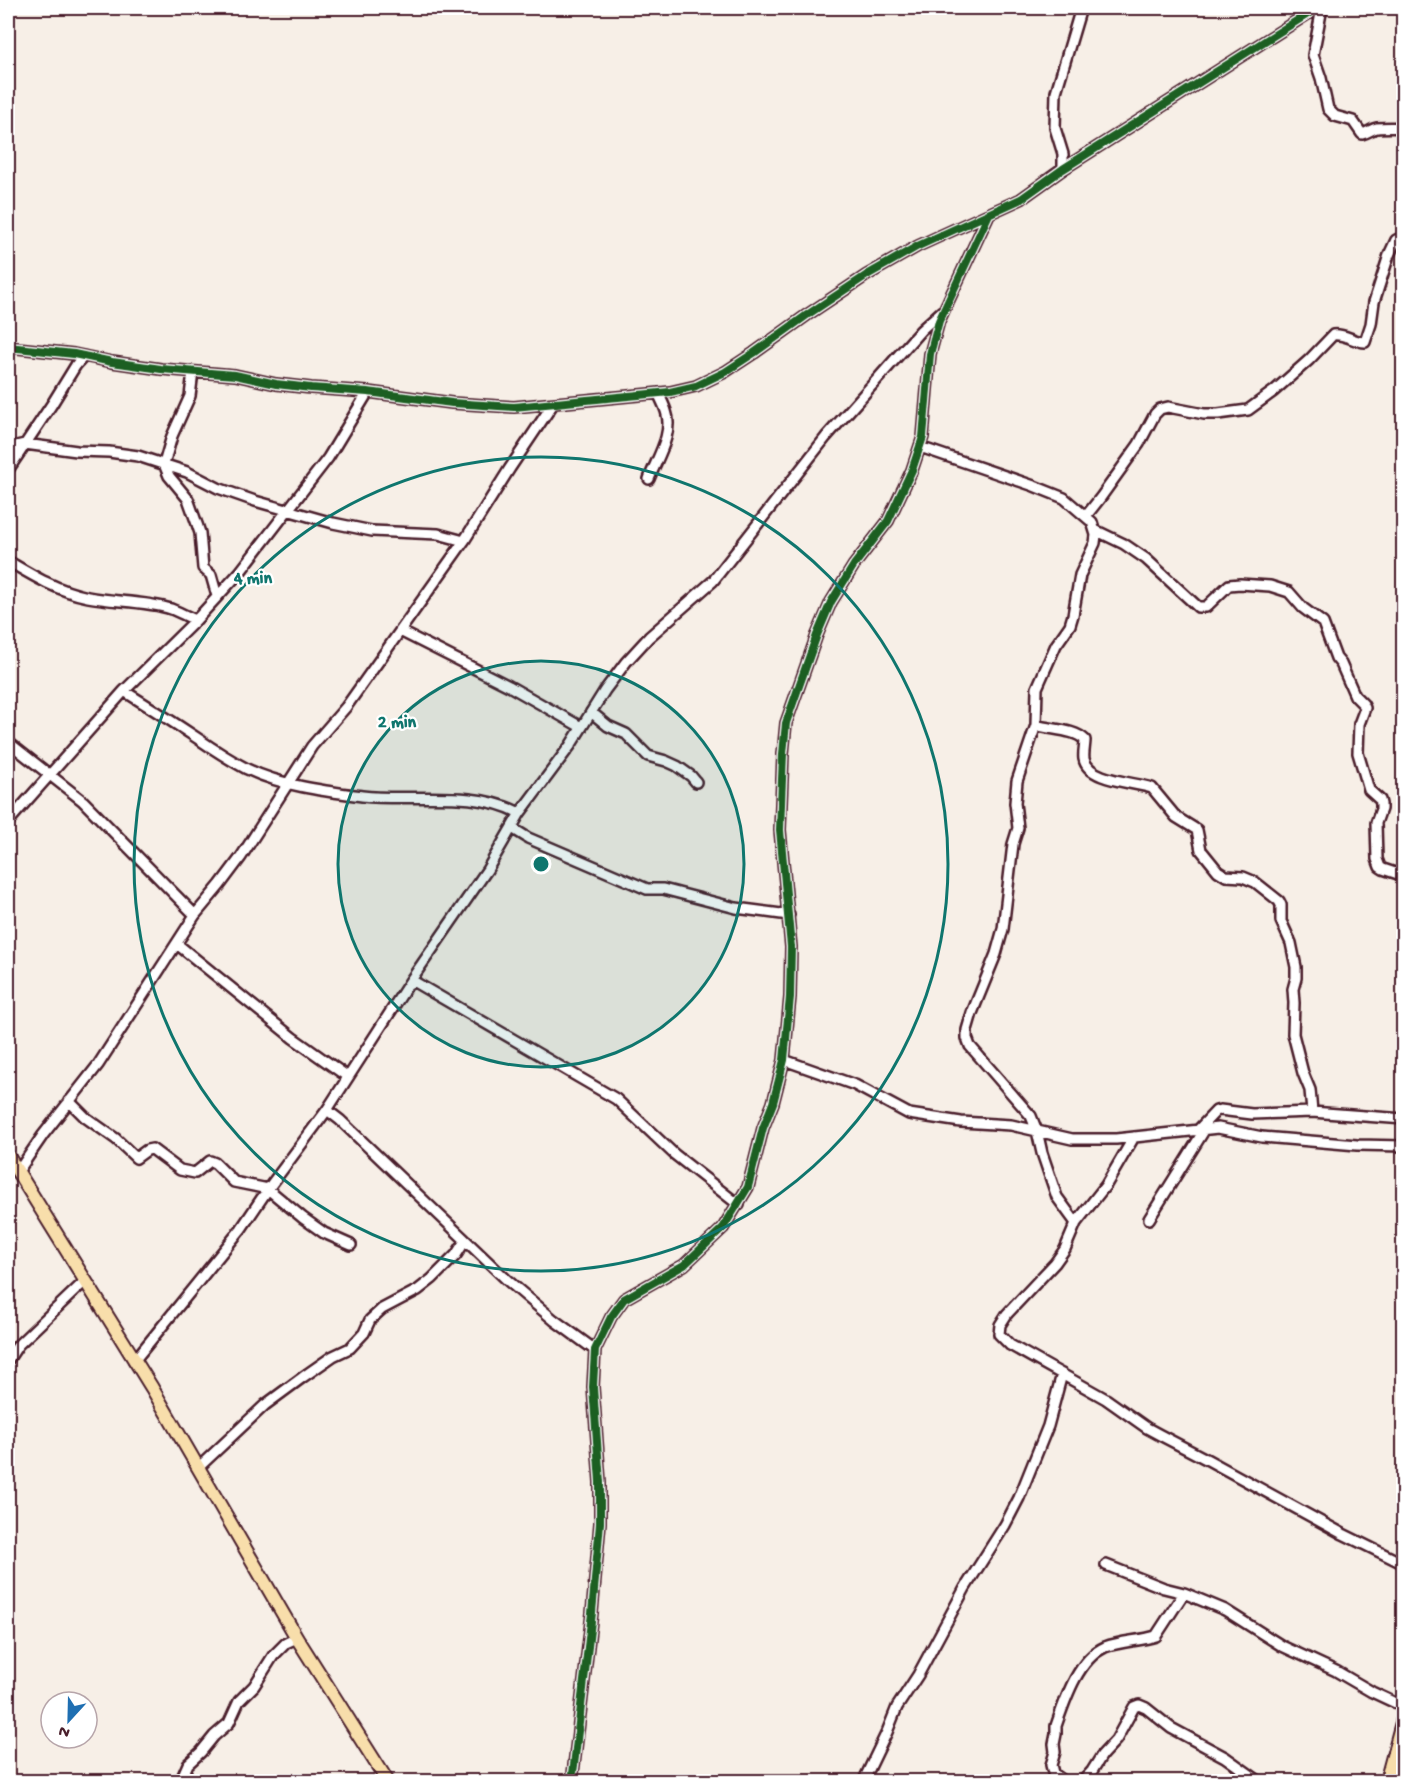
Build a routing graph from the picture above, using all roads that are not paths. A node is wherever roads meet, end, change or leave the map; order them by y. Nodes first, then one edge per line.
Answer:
1 (1081, 8) edge
2 (1317, 8) edge
3 (1322, 8) edge
4 (1404, 127) edge
5 (1063, 169) junction
6 (988, 214) junction
7 (1404, 237) edge
8 (944, 309) junction
9 (8, 347) edge
10 (84, 356) junction
11 (193, 372) junction
12 (368, 392) junction
13 (658, 393) junction
14 (553, 404) junction
15 (25, 444) junction
16 (920, 447) junction
17 (8, 448) edge
18 (164, 464) junction
19 (8, 470) edge
20 (649, 479) dead end
21 (289, 509) junction
22 (1086, 516) junction
23 (1095, 530) junction
24 (464, 541) junction
25 (8, 561) edge
26 (217, 596) junction
27 (196, 620) junction
28 (400, 632) junction
29 (124, 691) junction
30 (591, 712) junction
31 (1036, 725) junction
32 (581, 727) junction
33 (8, 742) edge
34 (48, 774) junction
35 (696, 782) dead end
36 (288, 783) junction
37 (520, 813) junction
38 (8, 822) edge
39 (512, 828) junction
40 (1404, 876) edge
41 (195, 915) junction
42 (789, 915) junction
43 (177, 944) junction
44 (411, 980) junction
45 (784, 1060) junction
46 (348, 1077) junction
47 (69, 1101) junction
48 (327, 1110) junction
49 (1312, 1112) junction
50 (1404, 1119) edge
51 (1201, 1130) junction
52 (1037, 1131) junction
53 (1134, 1137) junction
54 (1404, 1146) edge
55 (8, 1156) edge
56 (17, 1173) junction
57 (268, 1189) junction
58 (739, 1205) junction
59 (1149, 1219) dead end
60 (1076, 1223) junction
61 (465, 1241) junction
62 (351, 1245) dead end
63 (84, 1282) junction
64 (595, 1350) junction
65 (8, 1360) edge
66 (134, 1361) junction
67 (1062, 1374) junction
68 (199, 1467) junction
69 (1404, 1564) edge
70 (1106, 1565) dead end
71 (1184, 1593) junction
72 (297, 1638) junction
73 (1404, 1707) edge
74 (1404, 1715) edge
75 (180, 1782) edge
76 (388, 1782) edge
77 (572, 1782) edge
78 (863, 1782) edge
79 (1065, 1782) edge
80 (1082, 1782) edge
81 (1260, 1782) edge
82 (1386, 1782) edge

1 - 5 street
2 - 5 street
3 - 4 street
5 - 6 street
6 - 8 street
6 - 13 street
7 - 22 street
8 - 16 street
8 - 30 street
9 - 10 street
10 - 11 street
10 - 15 street
11 - 12 street
11 - 18 street
12 - 14 street
12 - 21 street
13 - 14 street
13 - 20 street
14 - 24 street
15 - 17 street
15 - 18 street
15 - 19 street
16 - 22 street
16 - 42 street
18 - 21 street
18 - 26 street
21 - 24 street
21 - 26 street
22 - 23 street
23 - 31 street
23 - 40 street
24 - 28 street
25 - 27 street
26 - 27 street
27 - 29 street
28 - 32 street
28 - 36 street
29 - 34 street
29 - 36 street
30 - 32 street
30 - 35 street
31 - 49 street
31 - 52 street
32 - 37 street
33 - 34 street
34 - 38 street
34 - 41 street
36 - 37 street
36 - 41 street
37 - 39 street
39 - 42 street
39 - 44 street
41 - 43 street
42 - 45 street
43 - 46 street
43 - 47 street
44 - 46 street
44 - 58 street
45 - 52 street
45 - 58 street
46 - 48 street
47 - 56 street
47 - 57 street
48 - 57 street
48 - 61 street
49 - 50 street
49 - 51 street
51 - 53 street
51 - 54 street
51 - 59 street
52 - 53 street
52 - 60 street
53 - 60 street
55 - 56 main road
56 - 63 main road
57 - 62 street
57 - 66 street
58 - 64 street
60 - 67 street
61 - 64 street
61 - 68 street
63 - 65 street
63 - 66 main road
64 - 77 street
66 - 68 main road
67 - 69 street
67 - 78 street
68 - 72 main road
70 - 71 street
71 - 73 street
71 - 79 street
72 - 75 street
72 - 76 main road
74 - 82 main road
80 - 81 street

